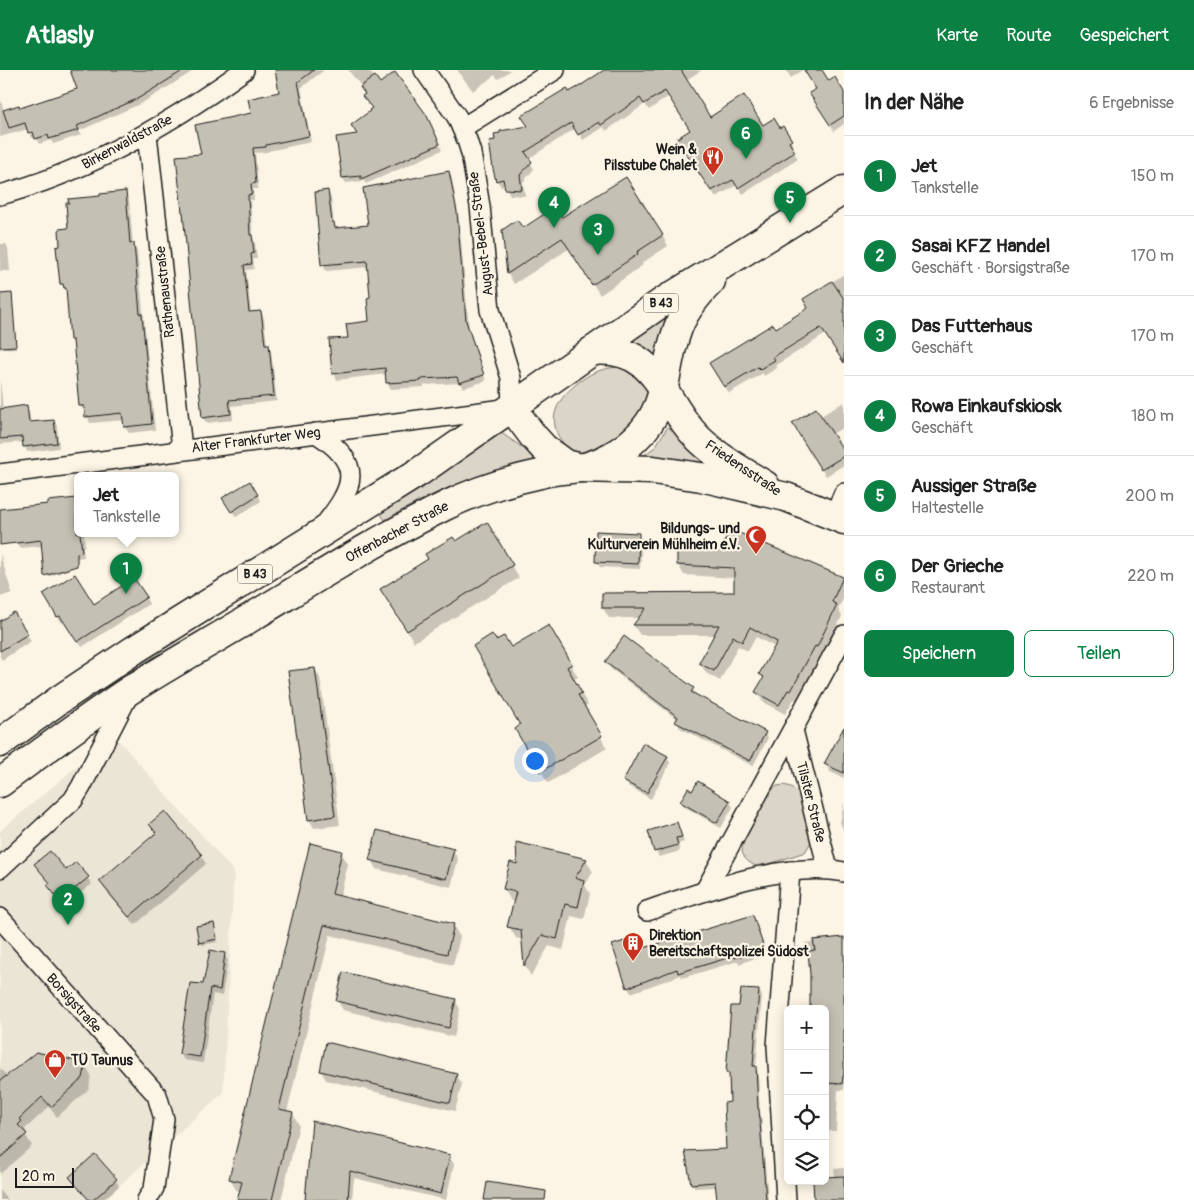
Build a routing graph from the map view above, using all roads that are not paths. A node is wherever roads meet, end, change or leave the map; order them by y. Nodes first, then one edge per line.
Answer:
1 (244, 70) edge
2 (424, 70) edge
3 (555, 70) edge
4 (462, 128) junction
5 (147, 134) junction
6 (844, 190) edge
7 (0, 195) edge
8 (733, 258) junction
9 (592, 350) junction
10 (664, 391) junction
11 (512, 408) junction
12 (316, 433) junction
13 (182, 449) junction
14 (581, 468) junction
15 (0, 474) edge
16 (786, 497) junction
17 (841, 509) edge
18 (314, 538) junction
19 (844, 635) edge
20 (131, 690) junction
21 (793, 730) junction
22 (0, 743) edge
23 (0, 782) edge
24 (0, 868) edge
25 (836, 870) edge
26 (790, 872) junction
27 (705, 891) junction
28 (647, 911) dead end
29 (0, 918) edge
30 (147, 1200) edge
31 (786, 1200) edge

1 - 5 street, Birkenwaldstraße
2 - 4 street, August-Bebel-Straße
3 - 4 street
4 - 11 street, August-Bebel-Straße
5 - 7 street, Birkenwaldstraße
5 - 13 street, Rathenaustraße
6 - 8 main road, Offenbacher Straße / B 43
8 - 9 main road, Offenbacher Straße / B 43
8 - 10 main road, Offenbacher Straße
9 - 10 main road, Friedensstraße
9 - 11 main road, Offenbacher Straße / B 43
10 - 14 main road, Offenbacher Straße
10 - 16 main road, Friedensstraße
11 - 12 street, Alter Frankfurter Weg
11 - 14 main road
11 - 18 main road, Offenbacher Straße / B 43
12 - 13 street, Alter Frankfurter Weg
12 - 18 street
13 - 15 street, Alter Frankfurter Weg
14 - 16 main road, Friedensstraße
14 - 20 main road, Offenbacher Straße / B 43
16 - 17 main road, Friedensstraße
18 - 22 main road, Offenbacher Straße / B 43
19 - 21 street, Tilsiter Straße
20 - 23 main road, Offenbacher Straße / B 43
20 - 24 street
21 - 25 street, Tilsiter Straße
21 - 27 street, Tilsiter Straße
25 - 26 street, Tilsiter Straße
26 - 27 street, Tilsiter Straße
26 - 31 street
27 - 28 street, Tilsiter Straße
29 - 30 street, Borsigstraße

